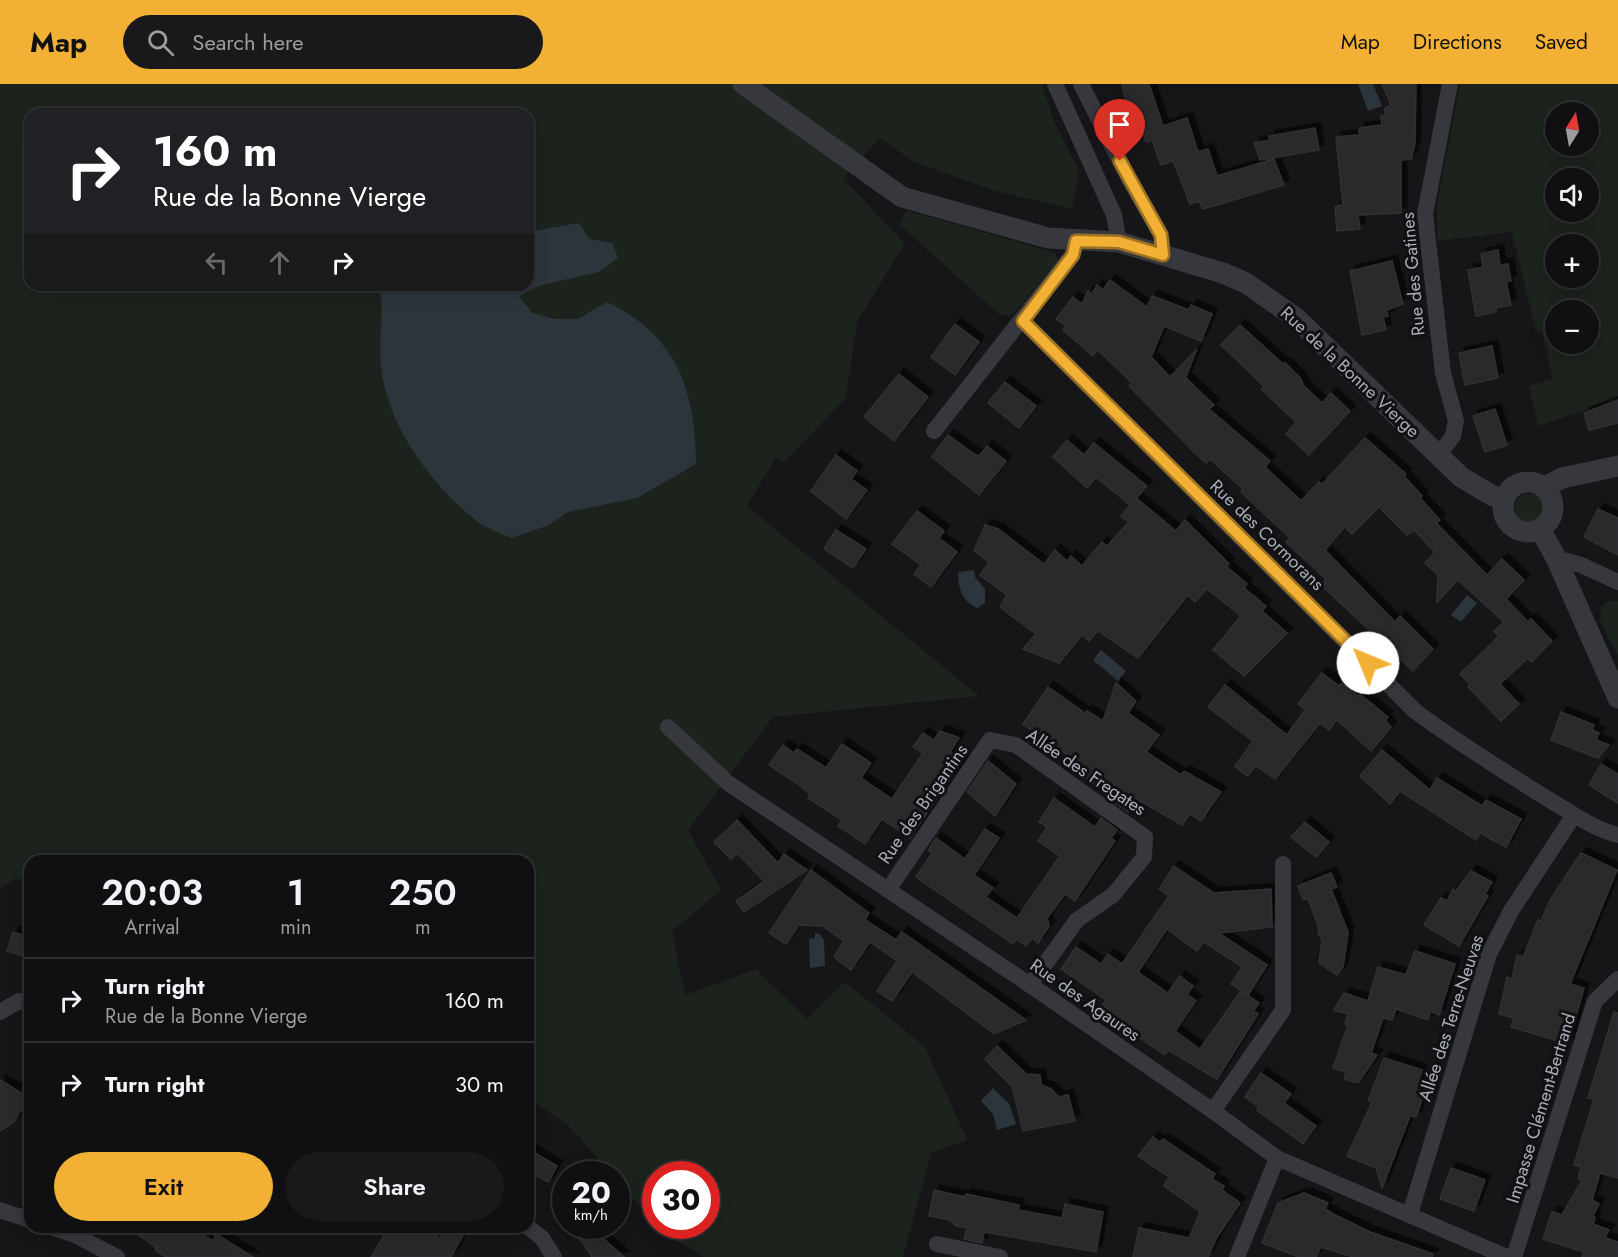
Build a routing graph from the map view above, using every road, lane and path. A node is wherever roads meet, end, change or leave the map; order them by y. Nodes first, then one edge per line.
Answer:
1 (743, 84) edge
2 (1055, 84) edge
3 (1081, 84) edge
4 (1450, 84) edge
5 (1076, 241) junction
6 (1119, 242) junction
7 (1163, 255) junction
8 (1023, 321) junction
9 (934, 430) dead end
10 (1438, 456) junction
11 (1618, 466) edge
12 (1545, 488) junction
13 (1503, 498) junction
14 (1540, 530) junction
15 (1556, 558) junction
16 (1618, 582) edge
17 (1618, 698) edge
18 (668, 727) dead end
19 (990, 740) joint
20 (1574, 814) junction
21 (1618, 835) edge
22 (1283, 864) dead end
23 (888, 890) junction
24 (1618, 979) edge
25 (1030, 985) junction
26 (24, 1002) edge
27 (4, 1009) edge
28 (1213, 1111) junction
29 (1277, 1158) junction
30 (0, 1210) edge
31 (1410, 1215) junction
32 (24, 1218) edge
33 (534, 1232) edge
34 (69, 1233) edge
35 (938, 1245) dead end
36 (117, 1257) edge
37 (554, 1257) edge
38 (999, 1257) edge
39 (1237, 1257) edge
40 (1507, 1257) edge
41 (1514, 1257) edge

1 - 5 street, Rue de la Bonne Vierge
2 - 6 street
3 - 7 street
4 - 10 street, Rue des Gatines
5 - 6 street, Rue de la Bonne Vierge
5 - 8 street
6 - 7 street, Rue de la Bonne Vierge
7 - 10 street, Rue de la Bonne Vierge
8 - 9 street
8 - 20 street, Rue des Cormorans
10 - 13 street, Rue de la Bonne Vierge
11 - 12 street
12 - 13 street
12 - 14 street
13 - 14 street
14 - 15 street
15 - 16 street
15 - 17 street
18 - 23 street, Rue des Agaures
19 - 23 street, Rue des Brigantins
19 - 25 street, Allée des Fregates
20 - 21 street, Rue des Cormorans
20 - 31 street, Allée des Terre-Neuvas
22 - 28 street
23 - 25 street, Rue des Agaures
24 - 41 street, Impasse Clément-Bertrand
25 - 28 street, Rue des Agaures
26 - 27 street
28 - 29 street, Rue des Agaures
29 - 31 street, Rue des Agaures
29 - 39 street
30 - 32 street
31 - 40 street, Rue des Agaures
33 - 37 street
34 - 36 street
35 - 38 street

